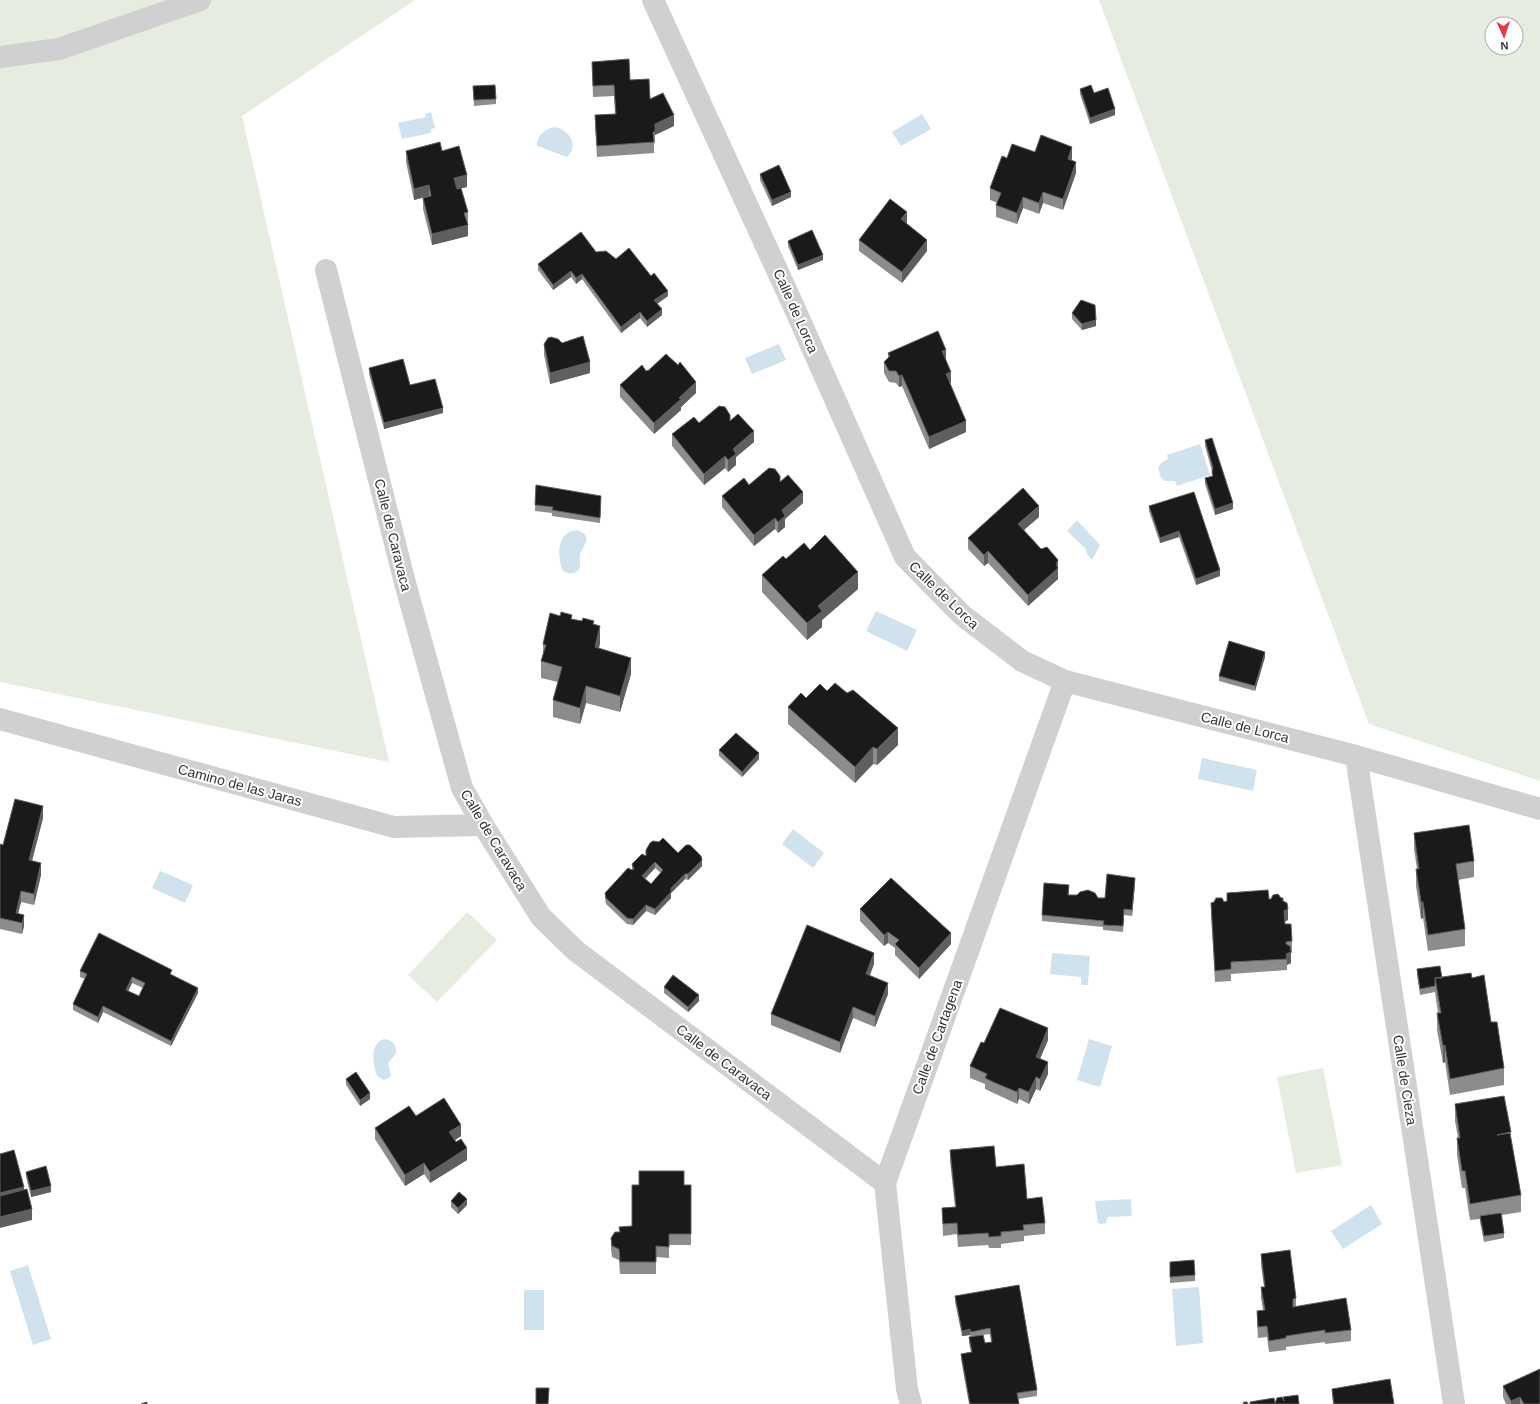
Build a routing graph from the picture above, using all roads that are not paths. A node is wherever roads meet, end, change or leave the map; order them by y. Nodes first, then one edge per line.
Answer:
1 (200, 0) edge
2 (652, 0) edge
3 (0, 57) edge
4 (326, 270) dead end
5 (1065, 681) junction
6 (0, 719) edge
7 (1356, 756) junction
8 (1540, 809) edge
9 (483, 825) junction
10 (885, 1183) junction
11 (911, 1404) edge
12 (1454, 1404) edge

1 - 3 street
2 - 5 street, Calle de Lorca
4 - 9 street, Calle de Caravaca
5 - 7 street, Calle de Lorca
5 - 10 street, Calle de Cartagena
6 - 9 street, Camino de las Jaras
7 - 8 street, Calle de Lorca
7 - 12 street, Calle de Cieza
9 - 10 street, Calle de Caravaca
10 - 11 street, Calle de Cartagena

